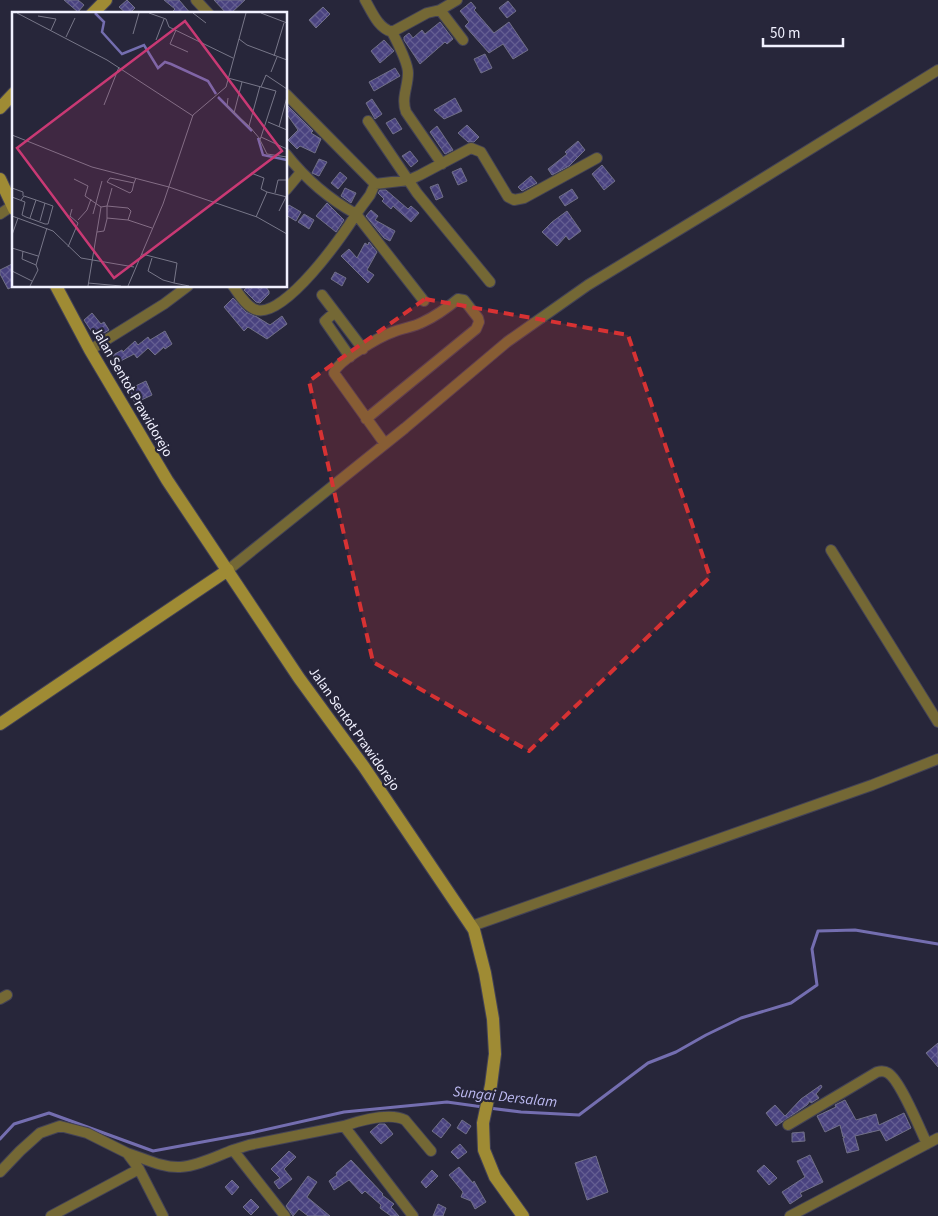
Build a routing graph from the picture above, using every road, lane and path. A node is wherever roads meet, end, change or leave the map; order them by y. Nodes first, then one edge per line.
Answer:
1 (106, 0) edge
2 (196, 0) edge
3 (365, 0) edge
4 (457, 0) edge
5 (440, 10) junction
6 (94, 12) edge
7 (207, 12) edge
8 (392, 32) junction
9 (463, 40) dead end
10 (938, 70) edge
11 (12, 95) edge
12 (288, 96) edge
13 (0, 108) edge
14 (368, 121) dead end
15 (288, 156) edge
16 (597, 158) dead end
17 (442, 164) junction
18 (301, 172) junction
19 (409, 180) junction
20 (1, 182) edge
21 (374, 184) junction
22 (288, 188) edge
23 (12, 206) edge
24 (12, 208) edge
25 (0, 214) edge
26 (356, 214) junction
27 (490, 282) dead end
28 (57, 288) edge
29 (185, 288) edge
30 (235, 288) edge
31 (322, 295) dead end
32 (424, 300) dead end
33 (335, 312) junction
34 (363, 349) junction
35 (90, 350) junction
36 (350, 357) junction
37 (366, 419) junction
38 (385, 444) junction
39 (832, 550) dead end
40 (228, 570) junction
41 (938, 722) edge
42 (0, 724) edge
43 (938, 759) edge
44 (472, 926) junction
45 (344, 1126) junction
46 (788, 1126) dead end
47 (938, 1138) edge
48 (928, 1144) junction
49 (233, 1150) junction
50 (431, 1150) dead end
51 (127, 1153) junction
52 (139, 1169) junction
53 (0, 1172) edge
54 (51, 1216) edge
55 (163, 1216) edge
56 (285, 1216) edge
57 (413, 1216) edge
58 (523, 1216) edge
59 (790, 1216) edge

1 - 6 main road
2 - 7 street
3 - 8 street
4 - 5 street
5 - 8 street
5 - 9 street
8 - 17 street
10 - 38 street
11 - 13 main road
12 - 21 street
14 - 19 street
15 - 18 street
16 - 17 street
17 - 19 street
18 - 22 street
18 - 26 street
19 - 21 street
19 - 27 street
20 - 23 main road
21 - 26 street
24 - 25 street
26 - 30 street
26 - 32 street
28 - 35 main road, Jalan Sentot Prawidorejo
29 - 35 street
31 - 33 street
33 - 34 street
33 - 36 street
34 - 36 street
34 - 37 street
35 - 40 main road, Jalan Sentot Prawidorejo
36 - 37 street
37 - 38 street
38 - 40 street
39 - 41 street
40 - 42 main road
40 - 44 main road, Jalan Sentot Prawidorejo
43 - 44 street
44 - 58 main road, Jalan Sentot Prawidorejo
45 - 49 street
45 - 50 street
45 - 57 street
46 - 48 street
47 - 48 street
48 - 59 street
49 - 51 street
49 - 56 street
51 - 52 street
51 - 53 street
52 - 54 street
52 - 55 street

